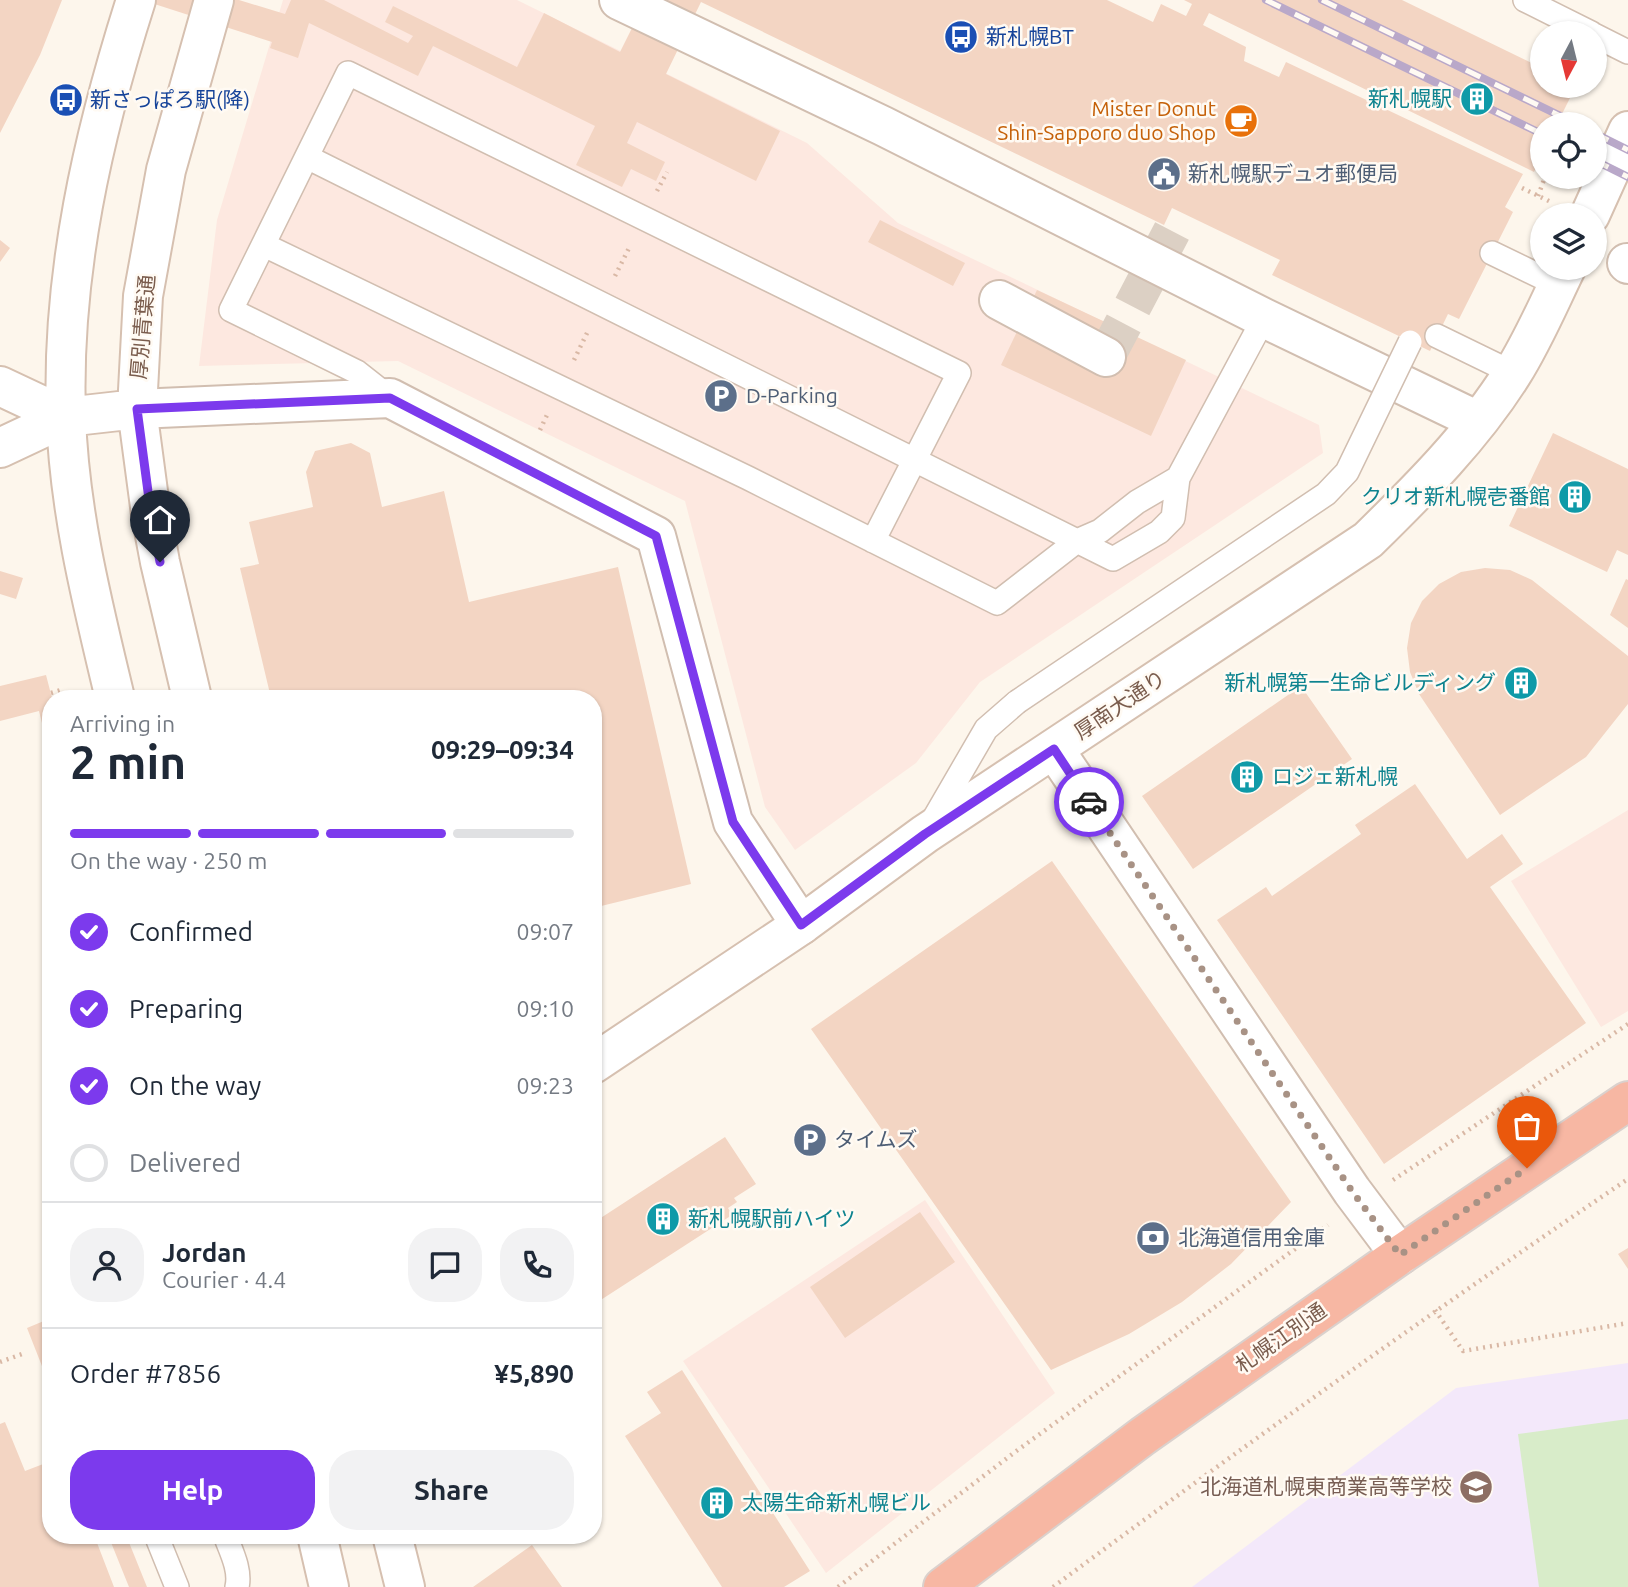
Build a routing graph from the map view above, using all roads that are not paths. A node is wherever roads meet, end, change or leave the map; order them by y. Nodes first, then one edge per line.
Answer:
1 (136, 0) edge
2 (214, 0) edge
3 (619, 0) edge
4 (1525, 0) edge
5 (1567, 21) edge
6 (1607, 41) edge
7 (1628, 52) edge
8 (1628, 131) edge
9 (307, 157) junction
10 (1595, 203) edge
11 (264, 245) junction
12 (1492, 253) dead end
13 (1530, 265) edge
14 (1560, 280) edge
15 (999, 299) dead end
16 (1264, 318) junction
17 (1437, 336) dead end
18 (1410, 342) dead end
19 (1105, 357) dead end
20 (1513, 373) junction
21 (0, 386) edge
22 (390, 398) junction
23 (137, 409) junction
24 (66, 417) junction
25 (1478, 421) junction
26 (0, 448) edge
27 (915, 460) junction
28 (1178, 478) junction
29 (873, 541) junction
30 (1077, 541) junction
31 (114, 690) edge
32 (190, 690) edge
33 (1054, 749) junction
34 (925, 834) junction
35 (801, 925) junction
36 (602, 1059) edge
37 (1628, 1101) edge
38 (1400, 1255) junction
39 (160, 1544) edge
40 (228, 1544) edge
41 (319, 1544) edge
42 (395, 1544) edge
43 (177, 1587) edge
44 (237, 1587) edge
45 (329, 1587) edge
46 (405, 1587) edge
47 (943, 1587) edge

1 - 24 street
2 - 23 street, 厚別青葉通
3 - 16 street
4 - 5 lane
6 - 7 lane
8 - 10 street
9 - 11 lane
9 - 27 lane
9 - 27 lane
11 - 22 lane
11 - 29 lane
12 - 13 lane
14 - 20 street, 厚南大通り
15 - 19 street
16 - 25 street
16 - 28 lane
17 - 20 lane
18 - 34 lane, bridge
20 - 25 street, 厚南大通り
21 - 24 street
22 - 23 street
22 - 35 street
23 - 24 street
23 - 32 street, 厚別青葉通
24 - 26 street
24 - 31 street
25 - 33 street, 厚南大通り
27 - 29 lane
27 - 30 lane
28 - 30 lane
28 - 30 lane
29 - 30 lane
33 - 34 street, 厚南大通り
33 - 38 street
34 - 35 street, 厚南大通り
35 - 36 street, 厚南大通り
37 - 38 highway, 札幌江別通
38 - 47 highway, 札幌江別通
39 - 43 lane
40 - 44 lane
41 - 45 street
42 - 46 street

